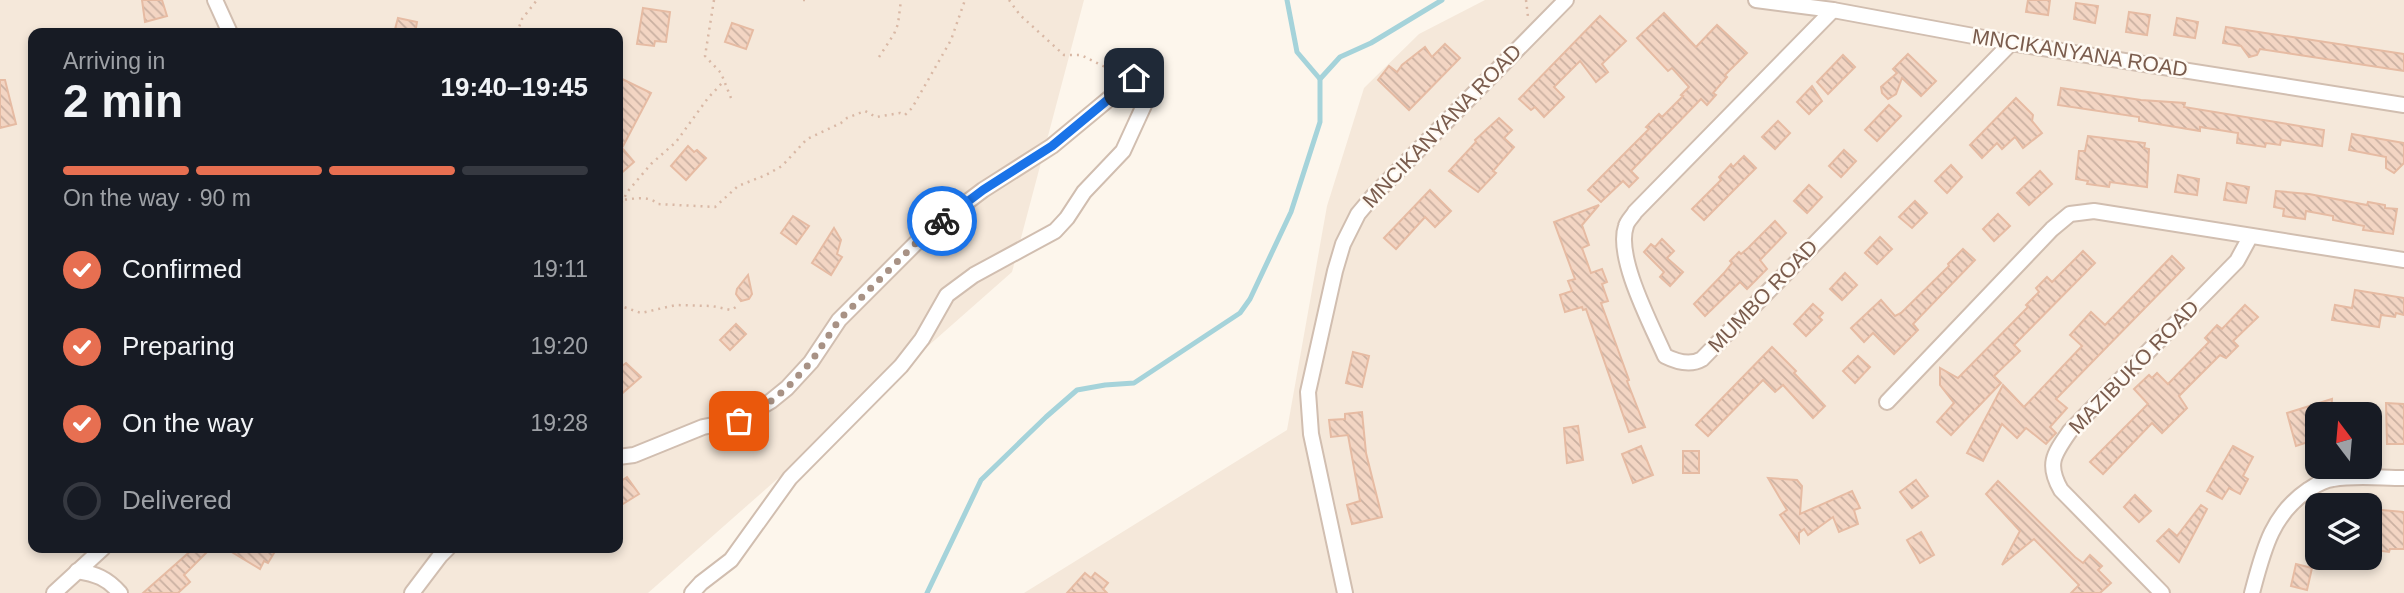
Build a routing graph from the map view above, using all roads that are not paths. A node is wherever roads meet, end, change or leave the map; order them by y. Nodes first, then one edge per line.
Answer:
1 (215, 0) edge
2 (1566, 0) edge
3 (1756, 0) edge
4 (1833, 9) junction
5 (228, 28) edge
6 (2011, 43) junction
7 (2404, 105) edge
8 (2250, 237) junction
9 (2404, 260) edge
10 (1887, 402) dead end
11 (623, 457) edge
12 (2404, 478) edge
13 (97, 553) edge
14 (442, 553) edge
15 (77, 571) junction
16 (54, 593) edge
17 (120, 593) edge
18 (412, 593) edge
19 (692, 593) edge
20 (1345, 593) edge
21 (2162, 593) edge
22 (2252, 593) edge

1 - 5 street
2 - 20 street, MNCIKANYANA ROAD
3 - 4 street, MNCIKANYANA ROAD
4 - 6 street, MNCIKANYANA ROAD
4 - 6 street, MUMBO ROAD
6 - 7 street, MNCIKANYANA ROAD
8 - 9 street
8 - 10 street
8 - 21 street, MAZIBUKO ROAD
11 - 19 street
12 - 22 street
13 - 15 street
14 - 18 street
15 - 16 street
15 - 17 street

